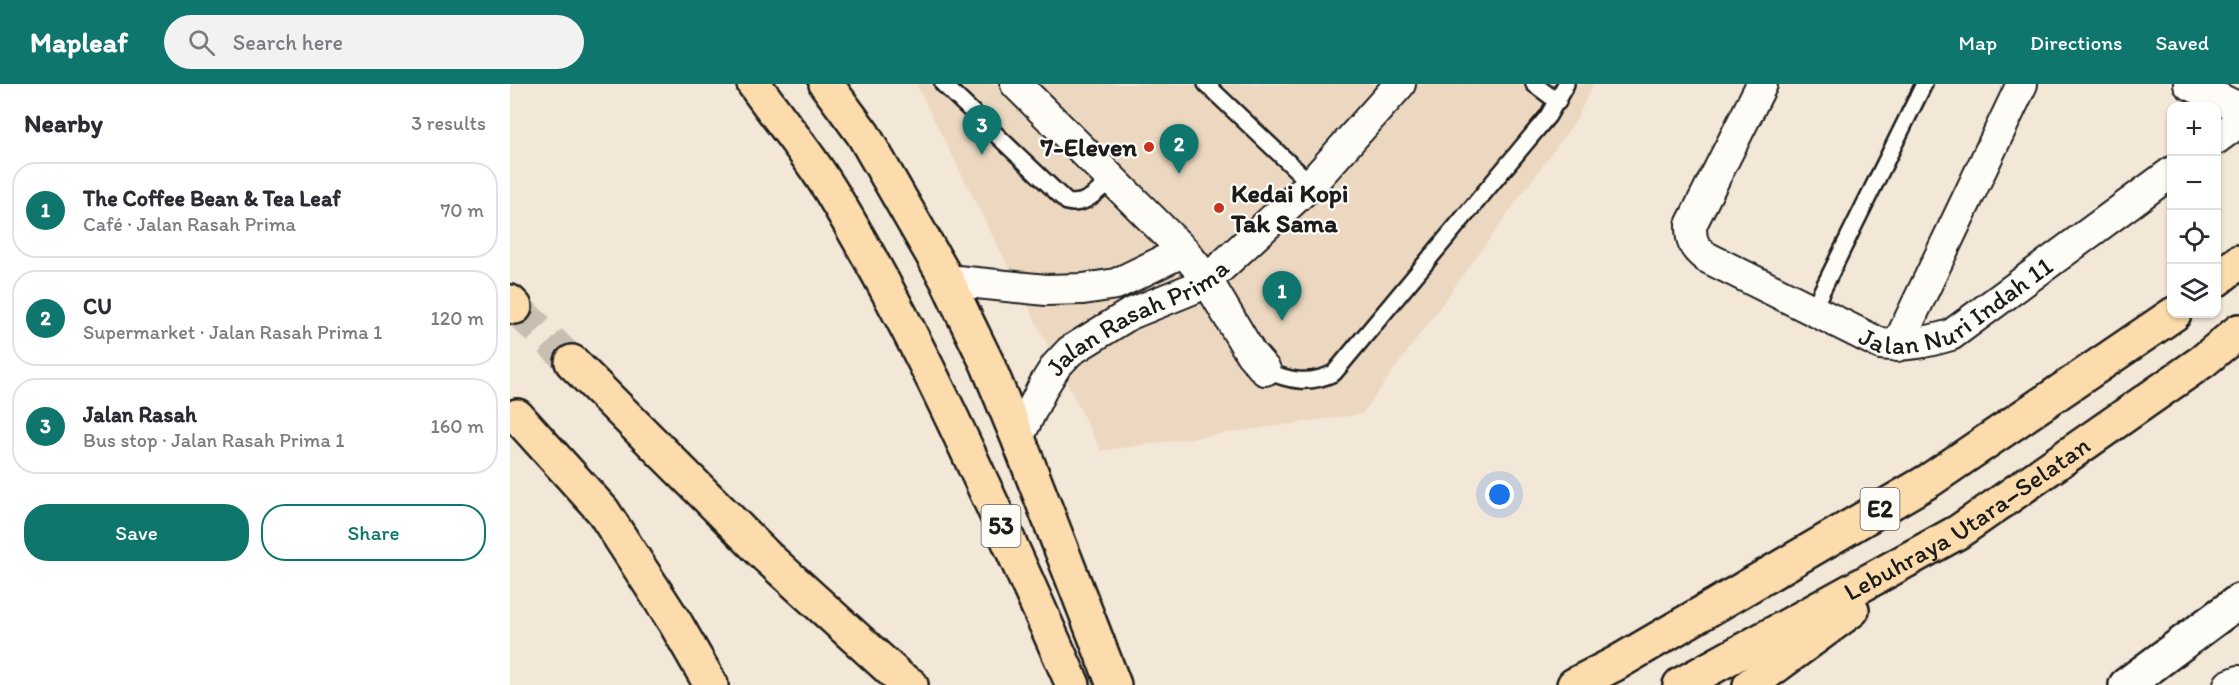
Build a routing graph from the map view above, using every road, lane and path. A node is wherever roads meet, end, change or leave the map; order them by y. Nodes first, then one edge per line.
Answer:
1 (754, 84) edge
2 (826, 84) edge
3 (850, 84) edge
4 (943, 84) edge
5 (1016, 84) edge
6 (1206, 84) edge
7 (1400, 84) edge
8 (1534, 84) edge
9 (1566, 84) edge
10 (1762, 84) edge
11 (1924, 84) edge
12 (2022, 84) edge
13 (2189, 84) edge
14 (1558, 102) junction
15 (2239, 108) edge
16 (2239, 122) edge
17 (863, 134) junction
18 (2221, 136) edge
19 (2167, 176) edge
20 (1112, 179) junction
21 (1311, 184) junction
22 (1184, 251) junction
23 (2239, 262) edge
24 (2221, 277) edge
25 (946, 280) junction
26 (1207, 280) junction
27 (1812, 311) junction
28 (2168, 318) edge
29 (2239, 331) edge
30 (1897, 346) junction
31 (573, 362) tunnel mouth
32 (1265, 370) joint
33 (517, 416) dead end
34 (1018, 438) junction
35 (1958, 532) junction
36 (2239, 601) edge
37 (1615, 664) junction
38 (2239, 681) edge
39 (711, 685) edge
40 (911, 685) edge
41 (1073, 685) edge
42 (1114, 685) edge
43 (1563, 685) edge
44 (1574, 685) edge
45 (1680, 685) edge
46 (1750, 685) edge
47 (2127, 685) edge
48 (2229, 685) edge

1 - 41 highway, 53
2 - 17 highway, 53
3 - 17 highway
4 - 20 lane
5 - 20 street
6 - 21 lane
7 - 21 street, Jalan Rasah Prima
8 - 14 lane
9 - 14 lane
10 - 27 street, Jalan Nuri Indah 11
11 - 27 lane
12 - 30 street
13 - 15 street
14 - 32 lane
16 - 18 street
17 - 25 highway, 53
19 - 30 street, Jalan Nuri Indah 11
20 - 22 street
21 - 26 street, Jalan Rasah Prima
22 - 25 street, Jalan Rasah Prima
22 - 26 street
23 - 24 highway
25 - 34 highway, 53
26 - 32 street
26 - 34 street, Jalan Rasah Prima
27 - 30 street, Jalan Nuri Indah 11
28 - 37 highway, Lebuhraya Utara–Selatan / E2
29 - 35 highway, Lebuhraya Utara–Selatan / E2
31 - 40 highway
33 - 39 highway
34 - 42 highway, 53
35 - 45 highway, Lebuhraya Utara–Selatan / E2
35 - 46 highway
36 - 47 street
37 - 43 highway
37 - 44 highway, Lebuhraya Utara–Selatan / E2
38 - 48 street

